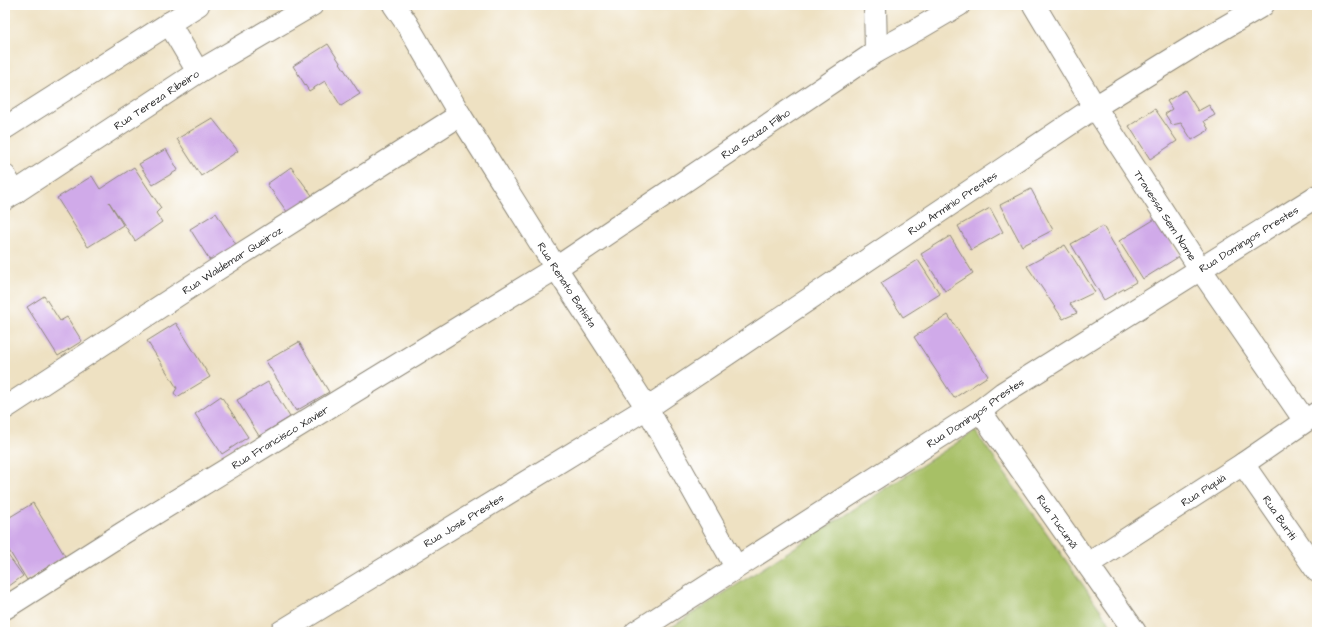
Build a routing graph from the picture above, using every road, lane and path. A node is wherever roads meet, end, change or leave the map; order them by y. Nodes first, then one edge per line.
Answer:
1 (198, 5) edge
2 (312, 5) edge
3 (394, 5) edge
4 (875, 5) edge
5 (959, 5) edge
6 (1034, 5) edge
7 (1263, 5) edge
8 (169, 23) junction
9 (876, 52) junction
10 (198, 72) junction
11 (1095, 107) junction
12 (460, 115) junction
13 (5, 128) edge
14 (8, 190) edge
15 (1317, 196) edge
16 (556, 268) junction
17 (1201, 270) junction
18 (5, 408) edge
19 (647, 408) junction
20 (980, 411) junction
21 (1311, 417) edge
22 (1243, 464) junction
23 (1088, 564) junction
24 (736, 567) junction
25 (1317, 571) edge
26 (5, 608) edge
27 (281, 632) edge
28 (636, 632) edge
29 (1135, 632) edge

1 - 8 street
2 - 10 street, Rua Tereza Ribeiro
3 - 12 street, Rua Renato Batista
4 - 9 street
5 - 9 street, Rua Souza Filho
6 - 11 street, Travessa Sem Nome
7 - 11 street, Rua Arminio Prestes
8 - 10 street
8 - 13 street
9 - 16 street, Rua Souza Filho
10 - 14 street, Rua Tereza Ribeiro
11 - 17 street, Travessa Sem Nome
11 - 19 street, Rua Arminio Prestes
12 - 16 street, Rua Renato Batista
12 - 18 street, Rua Waldemar Queiroz
15 - 17 street, Rua Domingos Prestes
16 - 19 street, Rua Renato Batista
16 - 26 street, Rua Francisco Xavier
17 - 20 street, Rua Domingos Prestes
17 - 21 street, Travessa Sem Nome
19 - 24 street, Rua Renato Batista
19 - 27 street, Rua José Prestes
20 - 23 street, Rua Tucumã
20 - 24 street, Rua Domingos Prestes
21 - 22 street, Rua Piquiá
22 - 23 street, Rua Piquiá
22 - 25 street, Rua Buriti
23 - 29 street, Rua Tucumã
24 - 28 street, Rua Domingos Prestes

